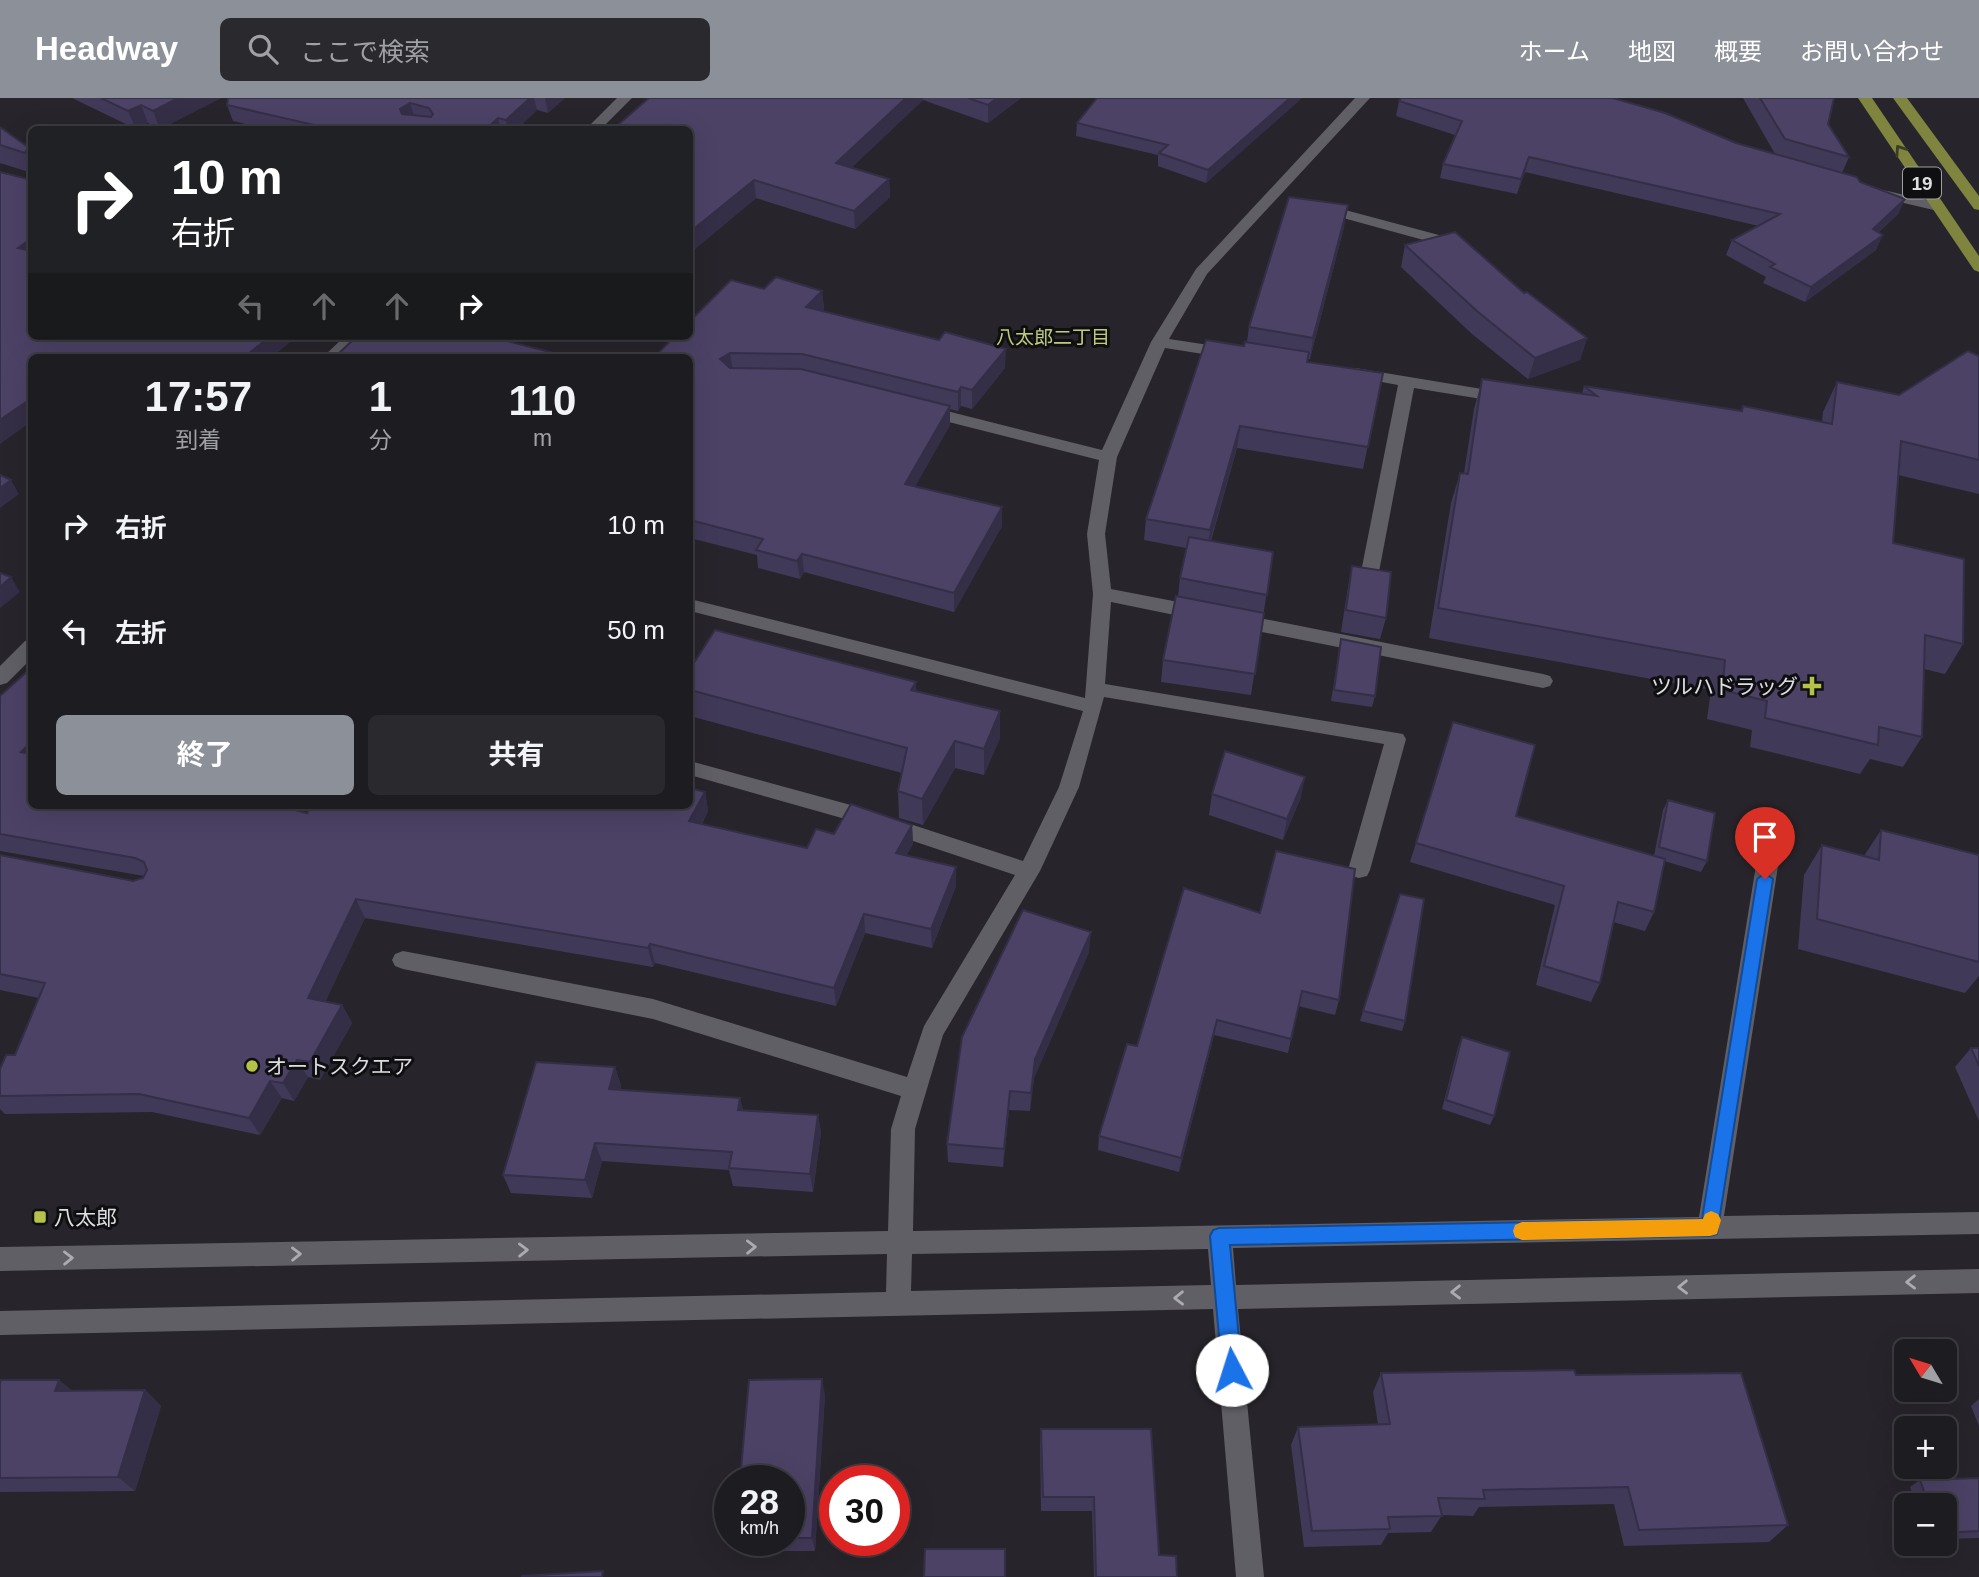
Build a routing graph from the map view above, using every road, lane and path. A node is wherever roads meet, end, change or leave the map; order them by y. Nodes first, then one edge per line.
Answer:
1 (625, 98) edge
2 (1363, 98) edge
3 (1865, 98) edge
4 (1900, 98) edge
5 (596, 126) edge
6 (1866, 190) edge
7 (1286, 198) junction
8 (1979, 206) edge
9 (1938, 207) junction
10 (1467, 247) edge
11 (1979, 267) edge
12 (350, 340) edge
13 (1159, 342) junction
14 (334, 354) edge
15 (1241, 355) edge
16 (1338, 371) edge
17 (1406, 382) junction
18 (1522, 401) edge
19 (909, 407) edge
20 (1108, 457) junction
21 (1369, 577) edge
22 (1102, 594) junction
23 (693, 606) edge
24 (28, 650) edge
25 (0, 678) edge
26 (1543, 681) dead end
27 (1095, 698) junction
28 (693, 769) edge
29 (1769, 853) dead end
30 (1359, 870) dead end
31 (1029, 871) junction
32 (403, 960) dead end
33 (915, 1090) junction
34 (1979, 1223) edge
35 (1710, 1228) junction
36 (1219, 1236) junction
37 (900, 1244) junction
38 (0, 1259) edge
39 (1979, 1280) edge
40 (1226, 1297) junction
41 (898, 1304) junction
42 (0, 1323) edge
43 (1250, 1577) edge

1 - 5 street
2 - 7 street
9 -> 3 main road, 19
4 - 8 main road, 19
6 - 9 street
7 - 10 street
7 - 13 street
9 - 11 main road, 19
12 - 14 street
13 - 15 street
13 - 20 street
16 - 17 street
17 - 18 street
17 - 21 street
19 - 20 street
20 - 22 street
22 - 26 street
22 - 27 street
23 - 27 street
24 - 25 street
27 - 30 street
27 - 31 street
28 - 31 street
29 - 35 street
31 - 33 street
32 - 33 street
33 - 37 street
34 - 35 street
35 - 36 street
36 - 37 street
36 - 40 street
38 -> 37 street
37 - 41 street
39 -> 40 street
40 -> 41 street
40 - 43 street
41 - 42 street

